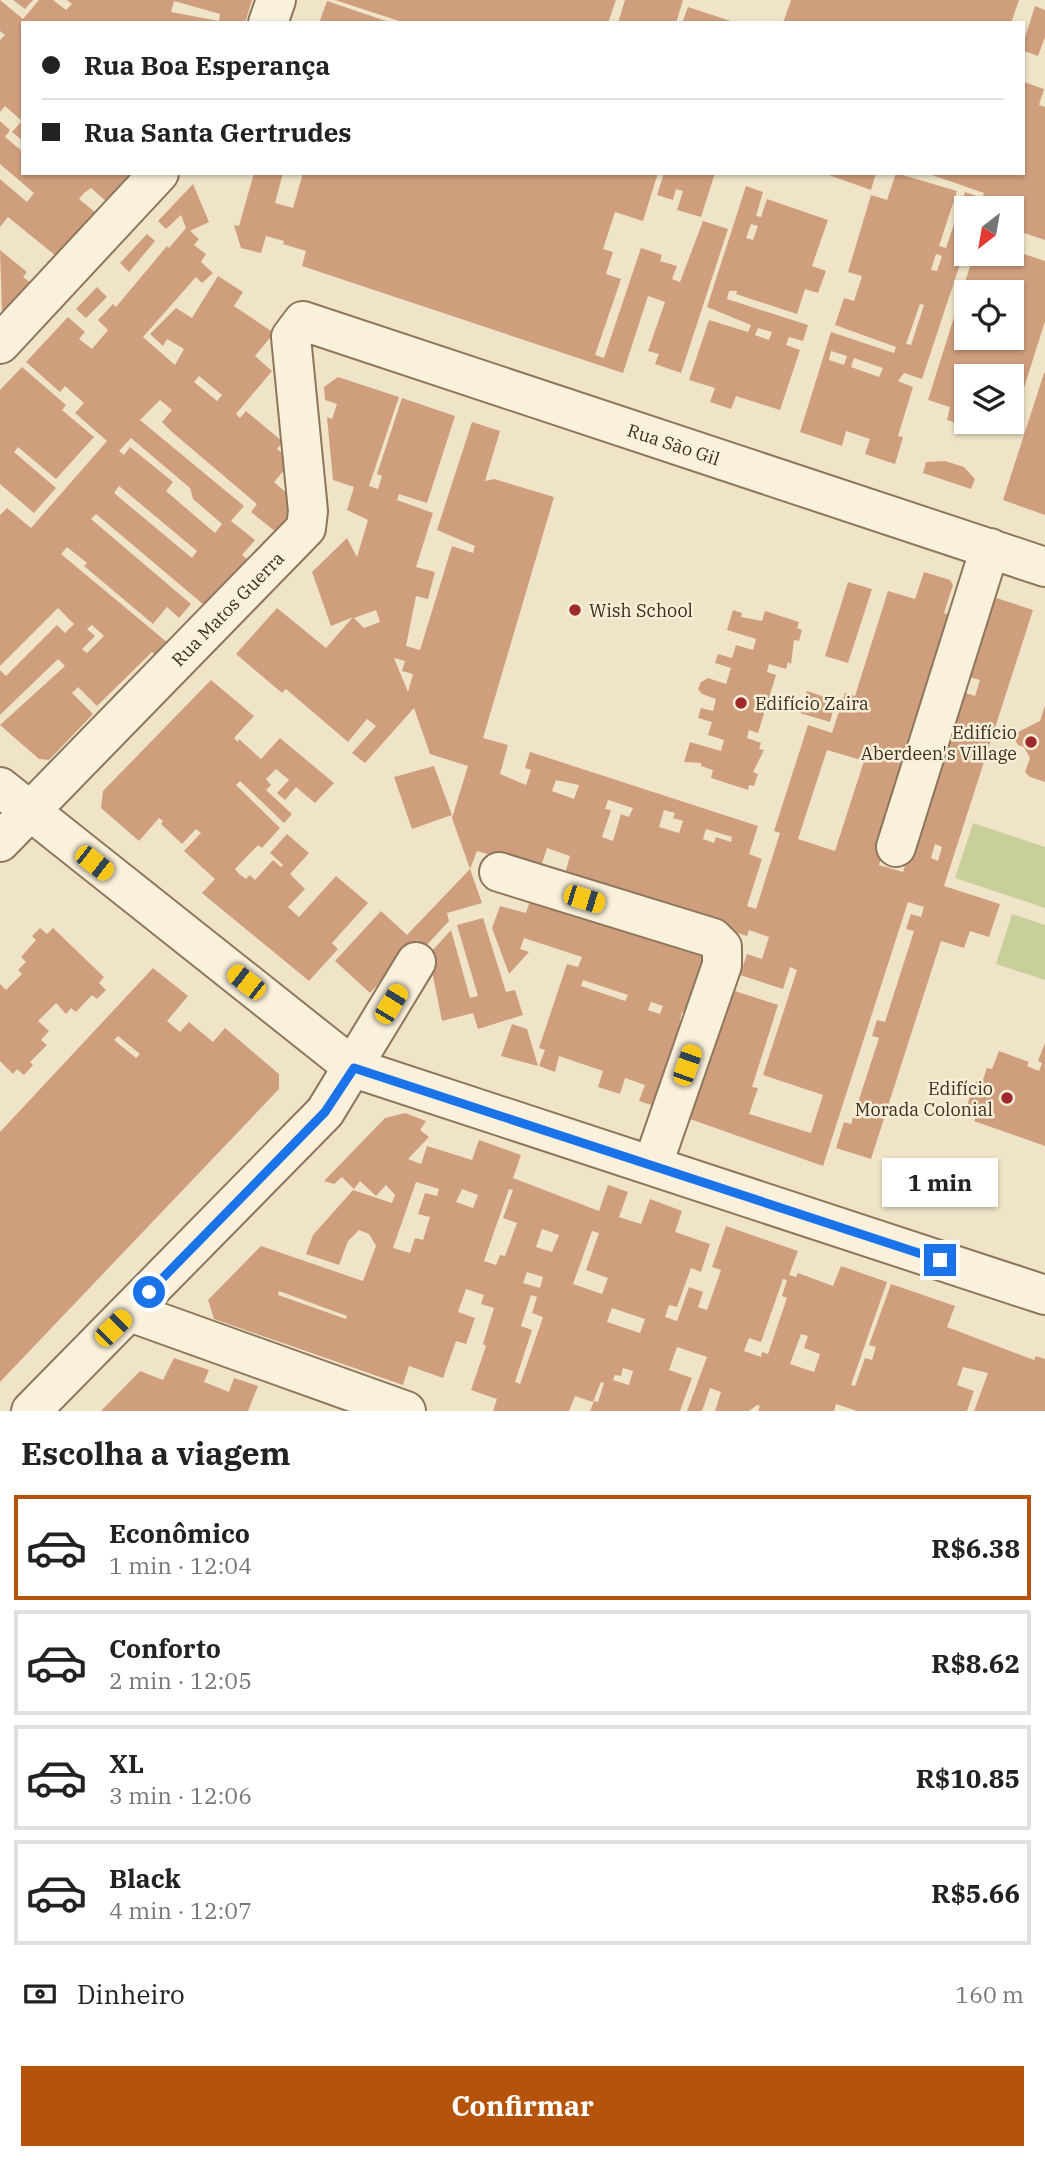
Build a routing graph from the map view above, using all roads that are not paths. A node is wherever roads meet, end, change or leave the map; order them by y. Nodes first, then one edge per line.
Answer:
1 (276, 0) edge
2 (269, 21) edge
3 (157, 175) edge
4 (303, 321) joint
5 (0, 344) edge
6 (990, 548) junction
7 (1045, 567) edge
8 (0, 787) edge
9 (30, 812) junction
10 (0, 842) edge
11 (896, 847) dead end
12 (499, 872) dead end
13 (416, 962) dead end
14 (354, 1068) junction
15 (653, 1164) junction
16 (1045, 1295) edge
17 (130, 1312) junction
18 (31, 1411) edge
19 (407, 1411) edge

1 - 2 street
3 - 5 street
4 - 6 street, Rua São Gil
4 - 9 street, Rua Matos Guerra
6 - 7 street, Rua São Gil
6 - 11 street
8 - 9 street
9 - 10 street, Rua Matos Guerra
9 - 14 street
12 - 15 street
13 - 14 street
14 - 15 street
14 - 17 street
15 - 16 street
17 - 18 street
17 - 19 street

